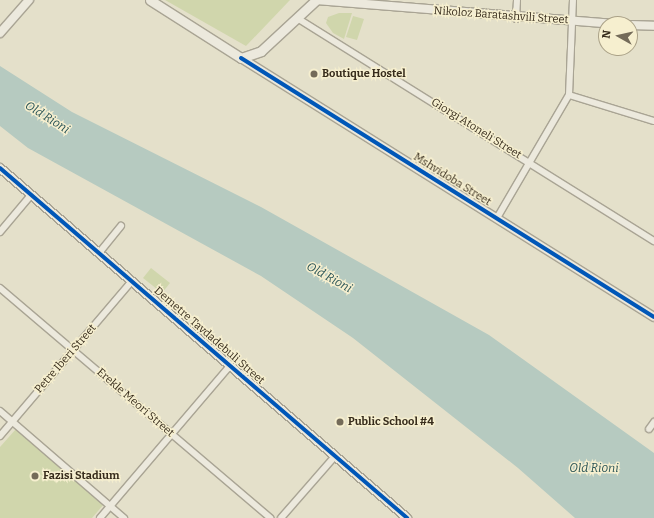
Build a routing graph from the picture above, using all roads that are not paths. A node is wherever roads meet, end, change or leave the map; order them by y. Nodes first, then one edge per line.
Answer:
1 (29, 0) edge
2 (150, 0) edge
3 (316, 0) edge
4 (517, 0) edge
5 (573, 0) edge
6 (296, 18) junction
7 (516, 19) junction
8 (572, 21) junction
9 (598, 23) edge
10 (638, 25) edge
11 (654, 26) edge
12 (0, 33) edge
13 (261, 50) junction
14 (241, 58) junction
15 (253, 66) junction
16 (569, 94) junction
17 (654, 121) edge
18 (530, 162) junction
19 (0, 168) edge
20 (31, 195) junction
21 (497, 218) junction
22 (121, 226) dead end
23 (0, 232) edge
24 (654, 242) edge
25 (99, 253) junction
26 (132, 281) junction
27 (0, 288) edge
28 (654, 317) edge
29 (73, 350) junction
30 (230, 366) junction
31 (0, 411) edge
32 (12, 422) junction
33 (654, 422) edge
34 (650, 429) dead end
35 (172, 434) junction
36 (0, 436) edge
37 (335, 456) junction
38 (110, 506) junction
39 (100, 518) edge
40 (124, 518) edge
41 (270, 518) edge
42 (281, 518) edge
43 (407, 518) edge

1 - 12 street
2 - 14 main road
3 - 6 main road
3 - 7 street, Nikoloz Baratashvili Street
4 - 7 street
5 - 8 street
6 - 13 main road
6 - 18 street, Giorgi Atoneli Street
7 - 8 street, Nikoloz Baratashvili Street
8 - 9 street, Nikoloz Baratashvili Street
8 - 16 street
10 - 11 street
13 - 14 main road
13 - 15 street
14 - 15 street, Mshvidoba Street
15 - 21 street, Mshvidoba Street
16 - 17 street
16 - 18 street
18 - 21 street
18 - 24 street, Giorgi Atoneli Street
19 - 20 street, Demetre Tavdadebuli Street
20 - 23 street
20 - 25 street, Demetre Tavdadebuli Street
21 - 28 street, Mshvidoba Street
22 - 25 street
25 - 26 street, Demetre Tavdadebuli Street
26 - 29 street, Petre Iberi Street
26 - 30 street, Demetre Tavdadebuli Street
27 - 29 street, Erekle Meori Street
29 - 32 street, Petre Iberi Street
29 - 35 street, Erekle Meori Street
30 - 35 street
30 - 37 street, Demetre Tavdadebuli Street
31 - 32 street
32 - 36 street, Petre Iberi Street
32 - 38 street
33 - 34 street
35 - 38 street
35 - 41 street, Erekle Meori Street
37 - 42 street
37 - 43 street, Demetre Tavdadebuli Street
38 - 39 street
38 - 40 street

